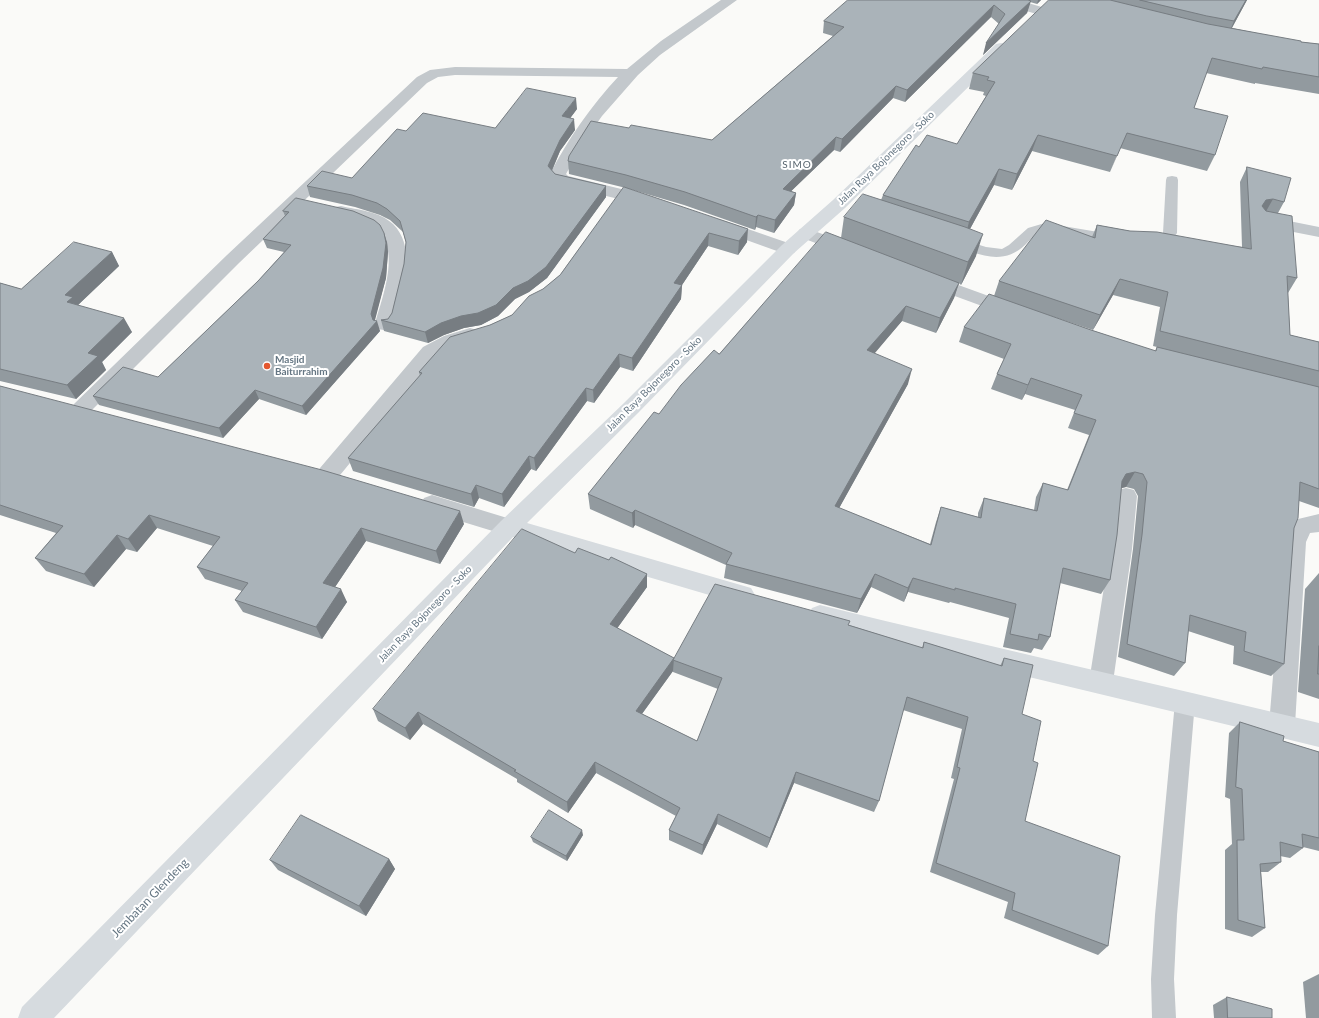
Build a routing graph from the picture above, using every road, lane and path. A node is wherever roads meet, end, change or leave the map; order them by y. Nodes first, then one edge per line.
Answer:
1 (730, 0) edge
2 (1004, 0) edge
3 (1045, 5) edge
4 (631, 73) junction
5 (1172, 180) dead end
6 (620, 194) junction
7 (295, 200) junction
8 (663, 206) edge
9 (606, 212) edge
10 (707, 220) edge
11 (1264, 221) edge
12 (1319, 232) edge
13 (806, 233) junction
14 (944, 238) edge
15 (788, 249) junction
16 (865, 255) edge
17 (909, 272) edge
18 (1027, 316) edge
19 (384, 324) edge
20 (485, 332) edge
21 (103, 415) edge
22 (306, 468) edge
23 (328, 474) junction
24 (351, 481) edge
25 (1126, 496) dead end
26 (411, 498) edge
27 (1319, 523) edge
28 (509, 527) junction
29 (763, 601) edge
30 (800, 610) edge
31 (1101, 682) junction
32 (1185, 702) junction
33 (1282, 725) junction
34 (1319, 735) edge
35 (266, 779) joint
36 (33, 1018) edge
37 (1164, 1018) edge

1 - 4 street
2 - 3 street
3 - 13 main road, Jalan Raya Bojonegoro - Soko
4 - 6 street
4 - 7 street
5 - 14 lane
6 - 8 street
6 - 9 street
7 - 19 street
7 - 21 street
10 - 15 street
11 - 12 street
13 - 15 main road, Jalan Raya Bojonegoro - Soko
13 - 16 street
15 - 28 main road, Jalan Raya Bojonegoro - Soko
17 - 18 street
20 - 23 street
22 - 23 street
23 - 24 street
25 - 31 street
26 - 28 street
27 - 33 street
28 - 29 main road
28 - 35 main road, Jalan Raya Bojonegoro - Soko
30 - 31 main road
31 - 32 main road
32 - 33 main road
32 - 37 lane
33 - 34 main road
35 - 36 main road, Jembatan Glendeng

